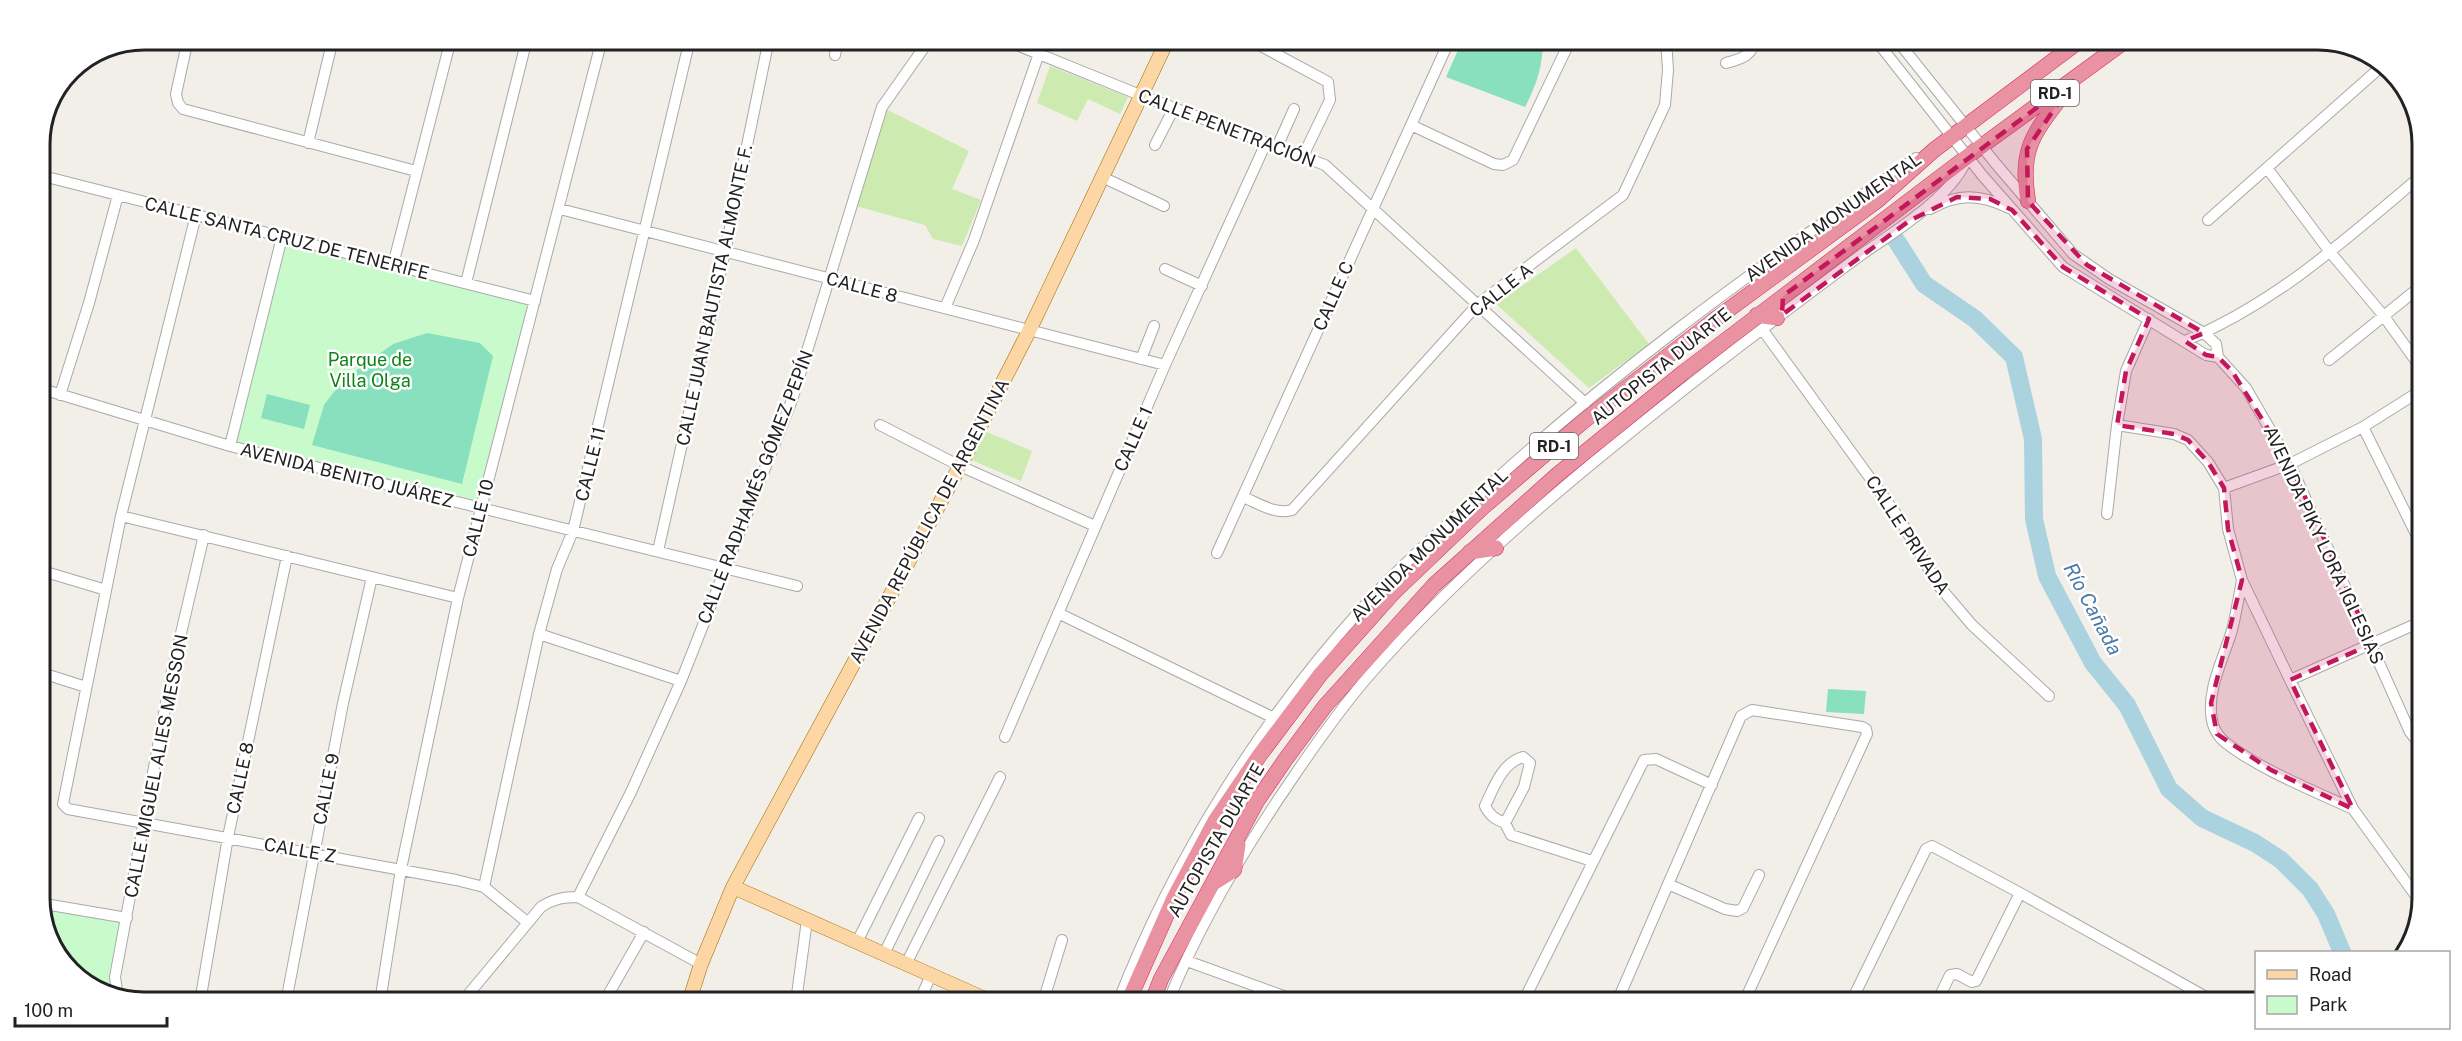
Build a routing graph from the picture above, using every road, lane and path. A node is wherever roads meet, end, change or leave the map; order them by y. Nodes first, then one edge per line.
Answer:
1 (185, 50) edge
2 (330, 50) edge
3 (448, 50) edge
4 (524, 50) edge
5 (599, 50) edge
6 (687, 50) edge
7 (767, 50) edge
8 (836, 50) edge
9 (922, 50) edge
10 (1028, 50) edge
11 (1041, 50) edge
12 (1162, 50) edge
13 (1268, 50) edge
14 (1445, 50) edge
15 (1566, 50) edge
16 (1667, 50) edge
17 (1751, 50) edge
18 (1884, 50) edge
19 (1904, 50) edge
20 (2067, 50) edge
21 (2114, 50) edge
22 (835, 55) dead end
23 (1040, 55) junction
24 (1726, 63) dead end
25 (2377, 70) edge
26 (2074, 80) junction
27 (1140, 95) junction
28 (1174, 108) junction
29 (1294, 110) dead end
30 (1411, 125) junction
31 (1965, 126) junction
32 (1952, 136) junction
33 (308, 143) junction
34 (1272, 145) junction
35 (1155, 146) dead end
36 (1983, 146) junction
37 (1303, 156) junction
38 (1968, 156) junction
39 (2267, 168) junction
40 (416, 171) junction
41 (1102, 177) junction
42 (50, 178) edge
43 (2412, 183) edge
44 (117, 195) junction
45 (2028, 201) junction
46 (1164, 206) dead end
47 (1373, 208) junction
48 (560, 209) junction
49 (2012, 210) junction
50 (196, 215) junction
51 (2208, 220) dead end
52 (1909, 221) junction
53 (2049, 227) junction
54 (646, 231) junction
55 (282, 237) junction
56 (2036, 238) junction
57 (725, 252) junction
58 (2330, 252) junction
59 (393, 265) junction
60 (1165, 269) dead end
61 (830, 278) junction
62 (466, 283) junction
63 (1202, 286) junction
64 (2412, 293) edge
65 (1783, 296) junction
66 (535, 300) junction
67 (1478, 304) junction
68 (945, 308) junction
69 (2383, 315) junction
70 (1779, 317) junction
71 (2149, 318) junction
72 (1760, 322) junction
73 (1154, 326) dead end
74 (1029, 331) junction
75 (2204, 333) junction
76 (2186, 341) junction
77 (2412, 355) edge
78 (2218, 357) junction
79 (1142, 359) junction
80 (2329, 360) dead end
81 (1165, 365) junction
82 (50, 392) edge
83 (60, 395) junction
84 (2412, 396) edge
85 (1585, 403) junction
86 (145, 422) junction
87 (880, 424) dead end
88 (2117, 425) junction
89 (2363, 426) junction
90 (230, 446) junction
91 (2290, 464) junction
92 (960, 466) junction
93 (2224, 488) junction
94 (1243, 497) junction
95 (480, 508) junction
96 (2107, 514) dead end
97 (120, 516) junction
98 (1505, 521) junction
99 (1095, 526) junction
100 (2412, 526) edge
101 (573, 531) junction
102 (204, 535) junction
103 (1500, 545) junction
104 (658, 550) junction
105 (1470, 552) junction
106 (1216, 553) dead end
107 (287, 556) junction
108 (726, 568) junction
109 (50, 573) edge
110 (372, 577) junction
111 (2242, 580) junction
112 (797, 586) dead end
113 (106, 590) junction
114 (458, 598) junction
115 (1058, 613) junction
116 (2412, 626) edge
117 (539, 634) junction
118 (2372, 644) junction
119 (50, 676) edge
120 (2289, 680) junction
121 (681, 681) junction
122 (86, 687) junction
123 (2049, 696) dead end
124 (1274, 718) junction
125 (2412, 735) edge
126 (1005, 737) dead end
127 (1000, 777) dead end
128 (1712, 784) junction
129 (2353, 809) junction
130 (919, 818) dead end
131 (144, 823) junction
132 (1505, 823) junction
133 (1240, 833) junction
134 (228, 837) junction
135 (939, 841) dead end
136 (314, 852) junction
137 (1592, 861) junction
138 (401, 869) junction
139 (1234, 870) junction
140 (1759, 875) dead end
141 (1212, 884) junction
142 (1668, 884) junction
143 (484, 887) junction
144 (733, 887) junction
145 (2412, 890) edge
146 (2020, 893) junction
147 (578, 897) junction
148 (50, 905) edge
149 (127, 918) junction
150 (807, 920) junction
151 (527, 922) junction
152 (645, 932) junction
153 (1062, 940) dead end
154 (857, 942) junction
155 (884, 954) junction
156 (1187, 961) junction
157 (701, 964) junction
158 (906, 964) junction
159 (931, 975) junction
160 (116, 987) edge
161 (202, 992) edge
162 (288, 992) edge
163 (382, 992) edge
164 (470, 992) edge
165 (610, 992) edge
166 (692, 992) edge
167 (797, 992) edge
168 (923, 992) edge
169 (956, 992) edge
170 (1046, 992) edge
171 (1122, 992) edge
172 (1132, 992) edge
173 (1156, 992) edge
174 (1173, 992) edge
175 (1272, 992) edge
176 (1528, 992) edge
177 (1621, 992) edge
178 (1749, 992) edge
179 (1856, 992) edge
180 (1942, 992) edge
181 (2197, 992) edge

1 - 33 street
2 - 33 street
3 - 40 street
4 - 62 street
5 - 48 street, CALLE 10
6 - 54 street, CALLE 11
7 - 57 street, CALLE JUAN BAUTISTA ALMONTE F.
8 - 22 street
9 - 61 street, CALLE RADHAMÉS GÓMEZ PEPÍN
10 - 23 street, CALLE PENETRACIÓN
11 - 23 street
12 - 27 main road, AVENIDA REPÚBLICA DE ARGENTINA
13 - 37 street
14 - 30 street, CALLE C
15 - 30 street
16 - 67 street, CALLE A
17 - 24 street
18 - 32 street, AVENIDA PIKY LORA IGLESIAS
19 - 31 street, AVENIDA PIKY LORA IGLESIAS
20 - 31 highway, AUTOPISTA DUARTE / RD-1
21 - 26 highway, AUTOPISTA DUARTE / RD-1
23 - 27 street, CALLE PENETRACIÓN
23 - 68 street
25 - 39 street
26 - 36 highway, AUTOPISTA DUARTE / RD-1
26 - 45 highway
27 - 28 street, CALLE PENETRACIÓN
27 - 41 main road, AVENIDA REPÚBLICA DE ARGENTINA
28 - 34 street, CALLE PENETRACIÓN
28 - 35 street
29 - 34 street, CALLE 1
30 - 47 street, CALLE C
31 - 32 highway, AUTOPISTA DUARTE / RD-1
31 - 36 street, AVENIDA PIKY LORA IGLESIAS
32 - 38 street, AVENIDA PIKY LORA IGLESIAS
32 - 85 street, AVENIDA MONUMENTAL
32 - 172 highway, AUTOPISTA DUARTE / RD-1
33 - 40 street
34 - 37 street, CALLE PENETRACIÓN
34 - 63 street, CALLE 1
36 - 38 highway, AUTOPISTA DUARTE / RD-1
36 - 45 street, AVENIDA PIKY LORA IGLESIAS
37 - 47 street, CALLE PENETRACIÓN
38 - 49 street, AVENIDA PIKY LORA IGLESIAS
38 - 52 street
38 - 65 highway, AUTOPISTA DUARTE / RD-1
39 - 51 street
39 - 58 street
40 - 59 street
41 - 46 street
41 - 74 main road, AVENIDA REPÚBLICA DE ARGENTINA
42 - 44 street, CALLE SANTA CRUZ DE TENERIFE
43 - 58 street
44 - 50 street, CALLE SANTA CRUZ DE TENERIFE
44 - 83 street
45 - 53 street, AVENIDA PIKY LORA IGLESIAS
47 - 67 street, CALLE PENETRACIÓN
47 - 94 street, CALLE C
48 - 54 street, CALLE 8
48 - 66 street, CALLE 10
49 - 52 street
49 - 56 street, AVENIDA PIKY LORA IGLESIAS
50 - 55 street, CALLE SANTA CRUZ DE TENERIFE
50 - 86 street
52 - 70 street
53 - 56 street
53 - 75 street, AVENIDA PIKY LORA IGLESIAS
54 - 57 street, CALLE 8
54 - 101 street, CALLE 11
55 - 59 street, CALLE SANTA CRUZ DE TENERIFE
55 - 90 street
56 - 71 street, AVENIDA PIKY LORA IGLESIAS
57 - 61 street, CALLE 8
57 - 104 street, CALLE JUAN BAUTISTA ALMONTE F.
58 - 69 street
58 - 75 street
59 - 62 street, CALLE SANTA CRUZ DE TENERIFE
60 - 63 street
61 - 68 street, CALLE 8
61 - 108 street, CALLE RADHAMÉS GÓMEZ PEPÍN
62 - 66 street, CALLE SANTA CRUZ DE TENERIFE
63 - 81 street, CALLE 1
64 - 69 street
65 - 70 highway
65 - 72 highway, AUTOPISTA DUARTE / RD-1
66 - 95 street, CALLE 10
67 - 85 street, CALLE PENETRACIÓN
67 - 94 street, CALLE A
68 - 74 street, CALLE 8
69 - 77 street
69 - 80 street
70 - 72 highway
71 - 76 street, AVENIDA PIKY LORA IGLESIAS
71 - 88 street
72 - 98 highway, AUTOPISTA DUARTE / RD-1
72 - 103 street
72 - 123 street, CALLE PRIVADA
73 - 79 street
74 - 79 street, CALLE 8
74 - 92 main road, AVENIDA REPÚBLICA DE ARGENTINA
75 - 76 street
75 - 78 street, AVENIDA PIKY LORA IGLESIAS
76 - 78 street, AVENIDA PIKY LORA IGLESIAS
78 - 91 street, AVENIDA PIKY LORA IGLESIAS
79 - 81 street, CALLE 8
81 - 99 street, CALLE 1
82 - 83 street, AVENIDA BENITO JUÁREZ
83 - 86 street, AVENIDA BENITO JUÁREZ
84 - 89 street
85 - 124 street, AVENIDA MONUMENTAL
86 - 90 street, AVENIDA BENITO JUÁREZ
86 - 97 street
87 - 92 street
88 - 93 street
88 - 96 street
89 - 91 street
89 - 100 street
90 - 95 street, AVENIDA BENITO JUÁREZ
91 - 93 street
91 - 118 street, AVENIDA PIKY LORA IGLESIAS
92 - 99 street
92 - 144 main road, AVENIDA REPÚBLICA DE ARGENTINA
93 - 111 street
94 - 106 street, CALLE C
95 - 101 street, AVENIDA BENITO JUÁREZ
95 - 114 street, CALLE 10
97 - 102 street
97 - 113 street
98 - 103 highway
98 - 105 highway, AUTOPISTA DUARTE / RD-1
99 - 115 street, CALLE 1
101 - 104 street, AVENIDA BENITO JUÁREZ
101 - 117 street, CALLE 11
102 - 107 street
102 - 131 street, CALLE MIGUEL ALIES MESSON
103 - 105 highway
103 - 139 street
104 - 108 street, AVENIDA BENITO JUÁREZ
105 - 133 highway, AUTOPISTA DUARTE / RD-1
107 - 110 street
107 - 134 street, CALLE 8
108 - 112 street, AVENIDA BENITO JUÁREZ
108 - 121 street, CALLE RADHAMÉS GÓMEZ PEPÍN
109 - 113 street
110 - 114 street
110 - 136 street, CALLE 9
111 - 120 street
111 - 129 street
113 - 122 street
114 - 138 street, CALLE 10
115 - 124 street
115 - 126 street, CALLE 1
116 - 118 street
117 - 121 street
117 - 143 street, CALLE 11
118 - 120 street
118 - 125 street, AVENIDA PIKY LORA IGLESIAS
119 - 122 street
120 - 129 street
121 - 147 street, CALLE RADHAMÉS GÓMEZ PEPÍN
122 - 131 street, CALLE Z
124 - 171 street, AVENIDA MONUMENTAL
127 - 158 street
128 - 137 street
128 - 142 street
128 - 178 street
129 - 145 street
130 - 154 street
131 - 134 street, CALLE Z
131 - 149 street, CALLE MIGUEL ALIES MESSON
132 - 132 street
132 - 137 street
133 - 139 highway
133 - 141 highway, AUTOPISTA DUARTE / RD-1
134 - 136 street, CALLE Z
134 - 161 street, CALLE 8
135 - 155 street
136 - 138 street, CALLE Z
136 - 162 street, CALLE 9
137 - 176 street
138 - 143 street, CALLE Z
138 - 163 street, CALLE 10
139 - 141 highway
139 - 156 street
140 - 142 street
141 - 173 highway, AUTOPISTA DUARTE / RD-1
142 - 177 street
143 - 151 street, CALLE Z
144 - 150 main road
144 - 157 main road, AVENIDA REPÚBLICA DE ARGENTINA
146 - 179 street
146 - 180 street
146 - 181 street
147 - 151 street
147 - 152 street
148 - 149 street
149 - 160 street, CALLE MIGUEL ALIES MESSON
150 - 154 main road
150 - 167 street
151 - 164 street
152 - 157 street
152 - 165 street
153 - 170 street
154 - 155 main road
155 - 158 main road
156 - 174 street
156 - 175 street
157 - 166 main road, AVENIDA REPÚBLICA DE ARGENTINA
158 - 159 main road
159 - 168 street
159 - 169 main road

